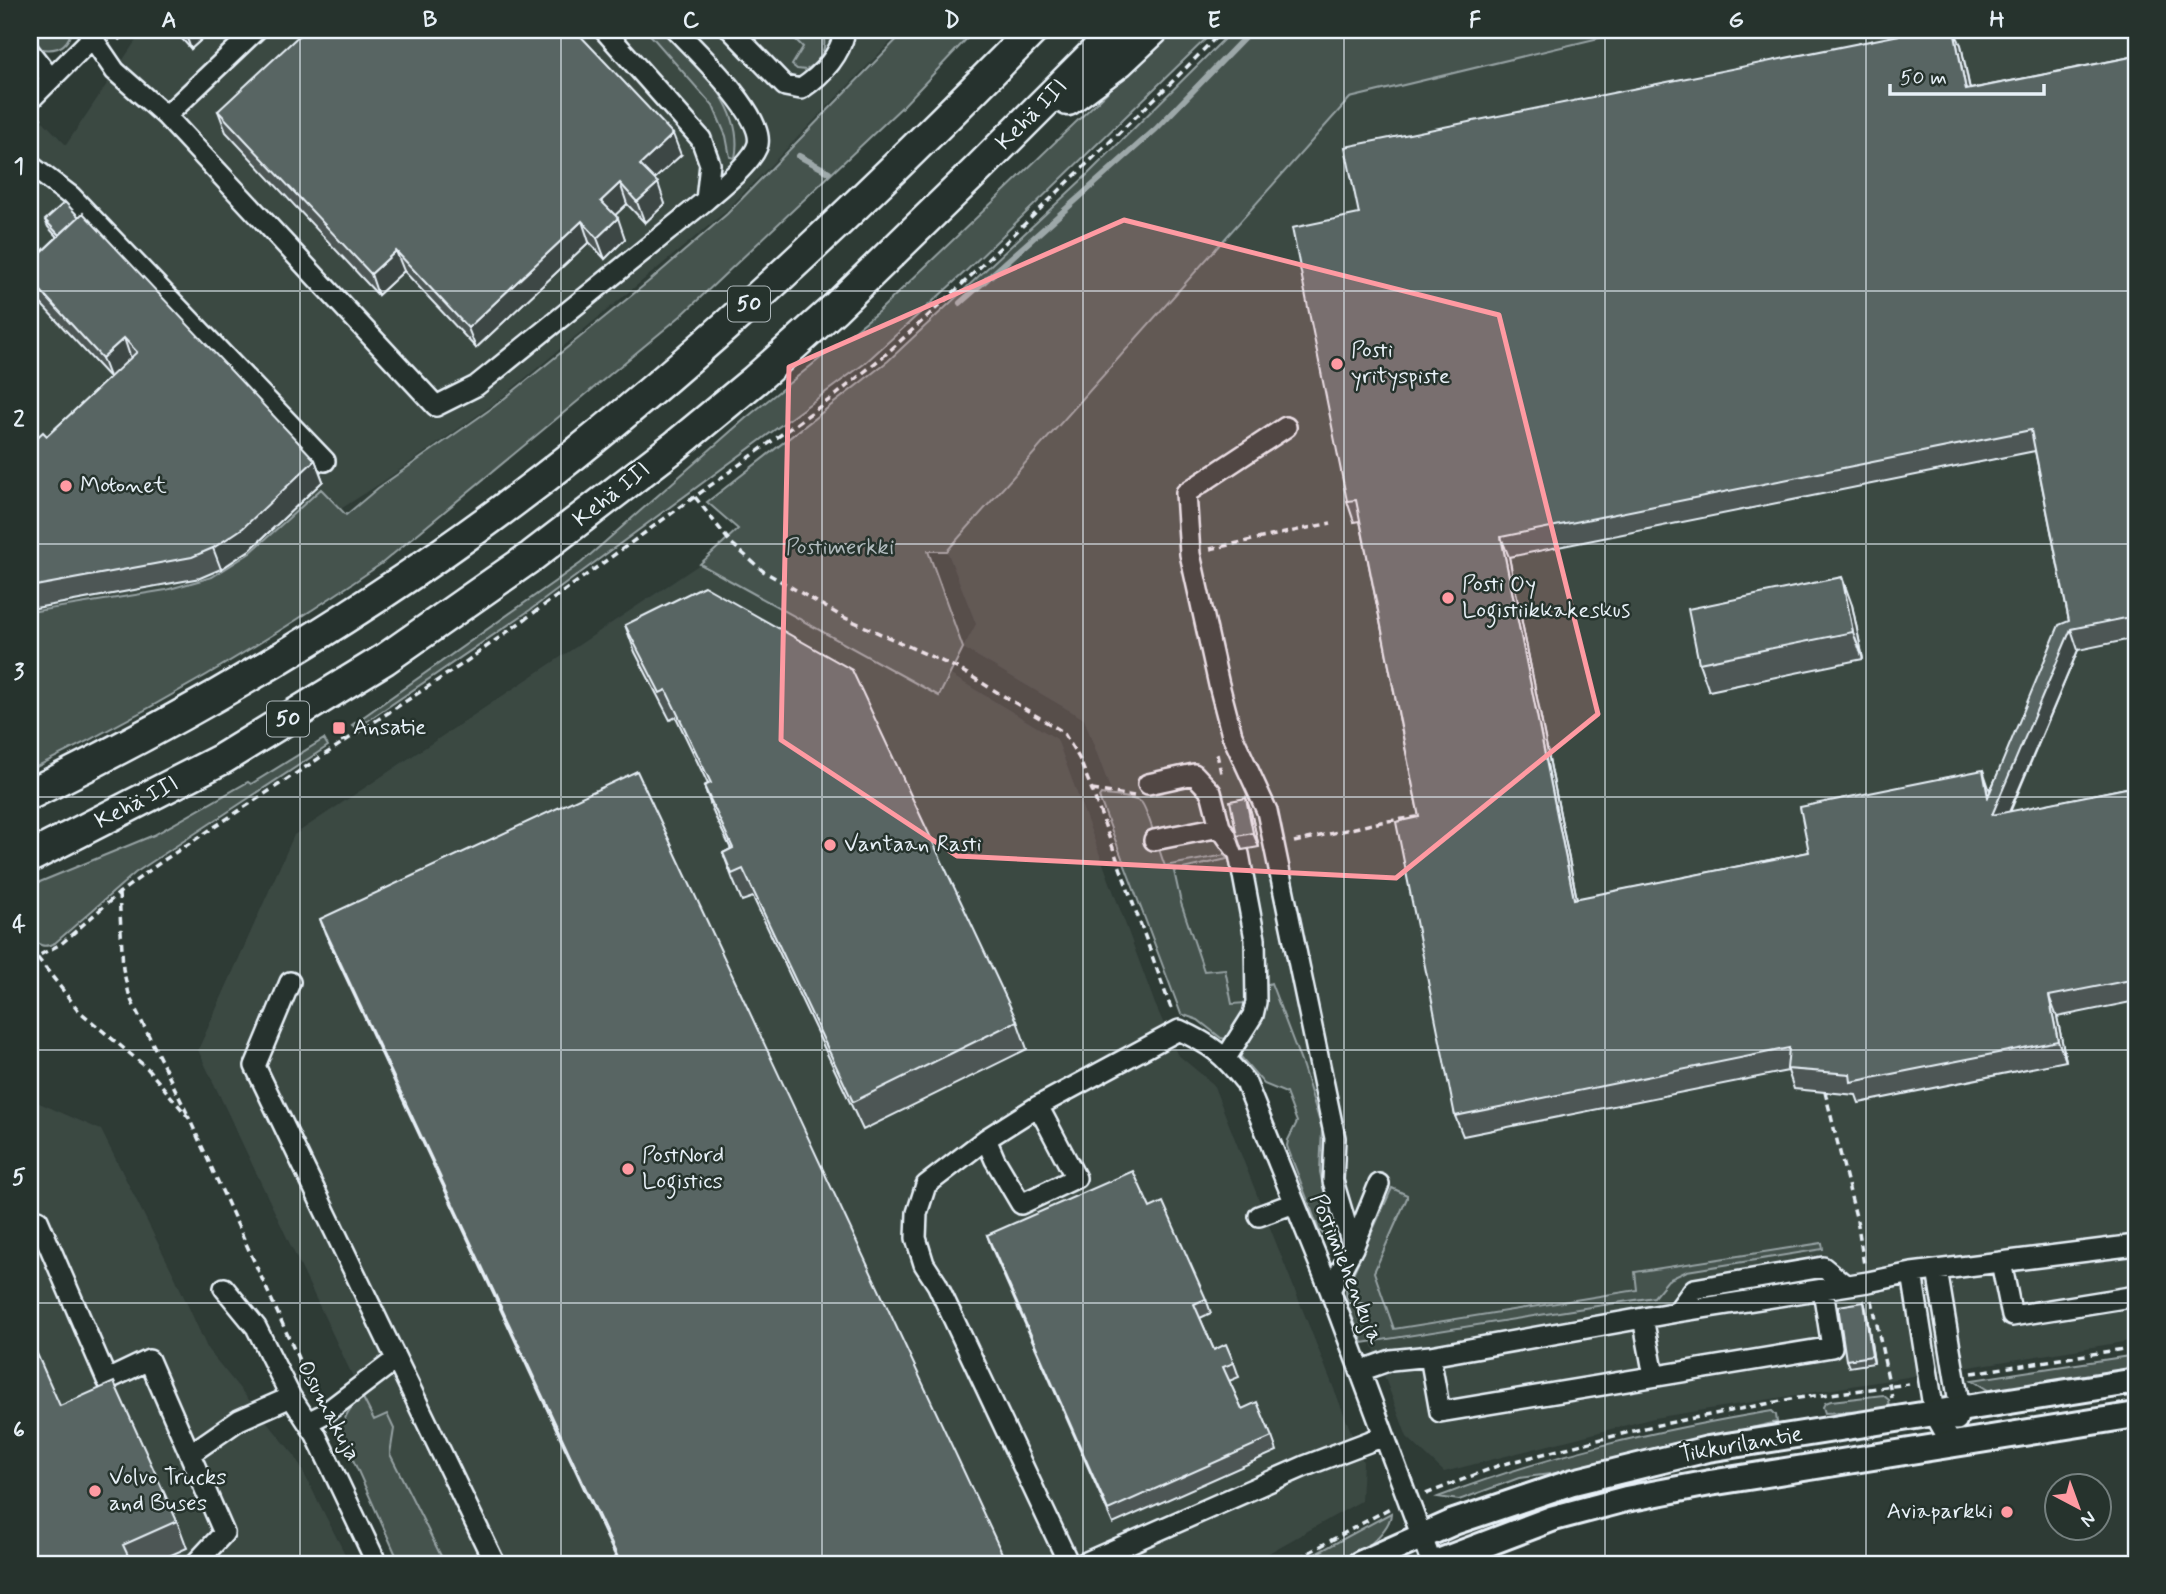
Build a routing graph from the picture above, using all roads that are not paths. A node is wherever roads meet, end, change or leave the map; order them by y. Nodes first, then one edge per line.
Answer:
1 (256, 30) edge
2 (604, 30) edge
3 (676, 30) edge
4 (731, 30) edge
5 (842, 30) edge
6 (1014, 30) edge
7 (1032, 30) edge
8 (1116, 30) edge
9 (1153, 30) edge
10 (93, 32) edge
11 (30, 52) edge
12 (51, 79) junction
13 (973, 91) junction
14 (30, 100) edge
15 (166, 116) junction
16 (30, 165) edge
17 (979, 169) junction
18 (706, 200) junction
19 (1286, 427) dead end
20 (325, 461) dead end
21 (1148, 784) road end
22 (30, 794) edge
23 (1220, 827) junction
24 (1154, 840) dead end
25 (30, 858) edge
26 (290, 982) dead end
27 (1226, 1058) junction
28 (1038, 1105) junction
29 (986, 1139) junction
30 (1379, 1184) dead end
31 (1294, 1203) junction
32 (1259, 1216) dead end
33 (30, 1224) edge
34 (2136, 1245) edge
35 (1353, 1248) junction
36 (2001, 1262) junction
37 (1937, 1270) junction
38 (1912, 1273) junction
39 (1844, 1284) junction
40 (224, 1287) dead end
41 (1330, 1290) junction
42 (1823, 1290) junction
43 (2136, 1296) edge
44 (1677, 1312) junction
45 (1643, 1318) junction
46 (1430, 1356) junction
47 (395, 1360) junction
48 (1360, 1371) junction
49 (1654, 1376) junction
50 (2136, 1381) edge
51 (291, 1397) junction
52 (1960, 1409) junction
53 (1934, 1413) junction
54 (2136, 1415) edge
55 (316, 1418) junction
56 (1384, 1436) junction
57 (1951, 1443) junction
58 (190, 1454) junction
59 (1421, 1536) junction
60 (195, 1564) edge
61 (377, 1564) edge
62 (495, 1564) edge
63 (1069, 1564) edge
64 (1082, 1564) edge
65 (1360, 1564) edge
66 (1433, 1564) edge

1 - 15 street
2 - 18 street
3 - 18 street
4 - 5 street
6 - 13 highway
7 - 13 highway, 50
8 - 17 highway, Kehä III / 50
9 - 17 highway
10 - 12 street
10 - 15 street
11 - 12 street
12 - 14 street
13 - 22 highway, 50
15 - 18 street
16 - 20 street
17 - 25 highway, Kehä III / 50
19 - 35 street
21 - 23 street
23 - 24 street
23 - 27 street
26 - 47 street
27 - 28 street, Postimiehenkuja
27 - 31 street, Postimiehenkuja
28 - 29 street
28 - 29 street
29 - 63 street
30 - 35 street
31 - 32 street
31 - 41 street, Postimiehenkuja
33 - 58 street
34 - 36 street
35 - 41 street
36 - 37 street
36 - 43 street
37 - 38 street
37 - 52 street
38 - 39 street
38 - 53 street
39 - 42 street
39 - 44 street
40 - 51 street, Osumakuja
41 - 48 street, Postimiehenkuja
42 - 44 street
42 - 49 street
44 - 45 street
45 - 46 street
45 - 49 street
46 - 48 street
46 - 49 street
47 - 55 street
47 - 62 street
48 - 56 street, Postimiehenkuja
50 - 52 main road, Tikkurilantie
51 - 55 street, Osumakuja
51 - 58 street
52 - 53 main road, Tikkurilantie
52 - 57 street
53 - 57 street
53 - 59 main road, Tikkurilantie
54 - 57 main road, Tikkurilantie
55 - 61 street, Osumakuja
56 - 59 street, Postimiehenkuja
56 - 64 street
57 - 66 main road, Tikkurilantie
58 - 60 street
59 - 65 main road, Tikkurilantie
59 - 66 street, Postimiehenkuja

